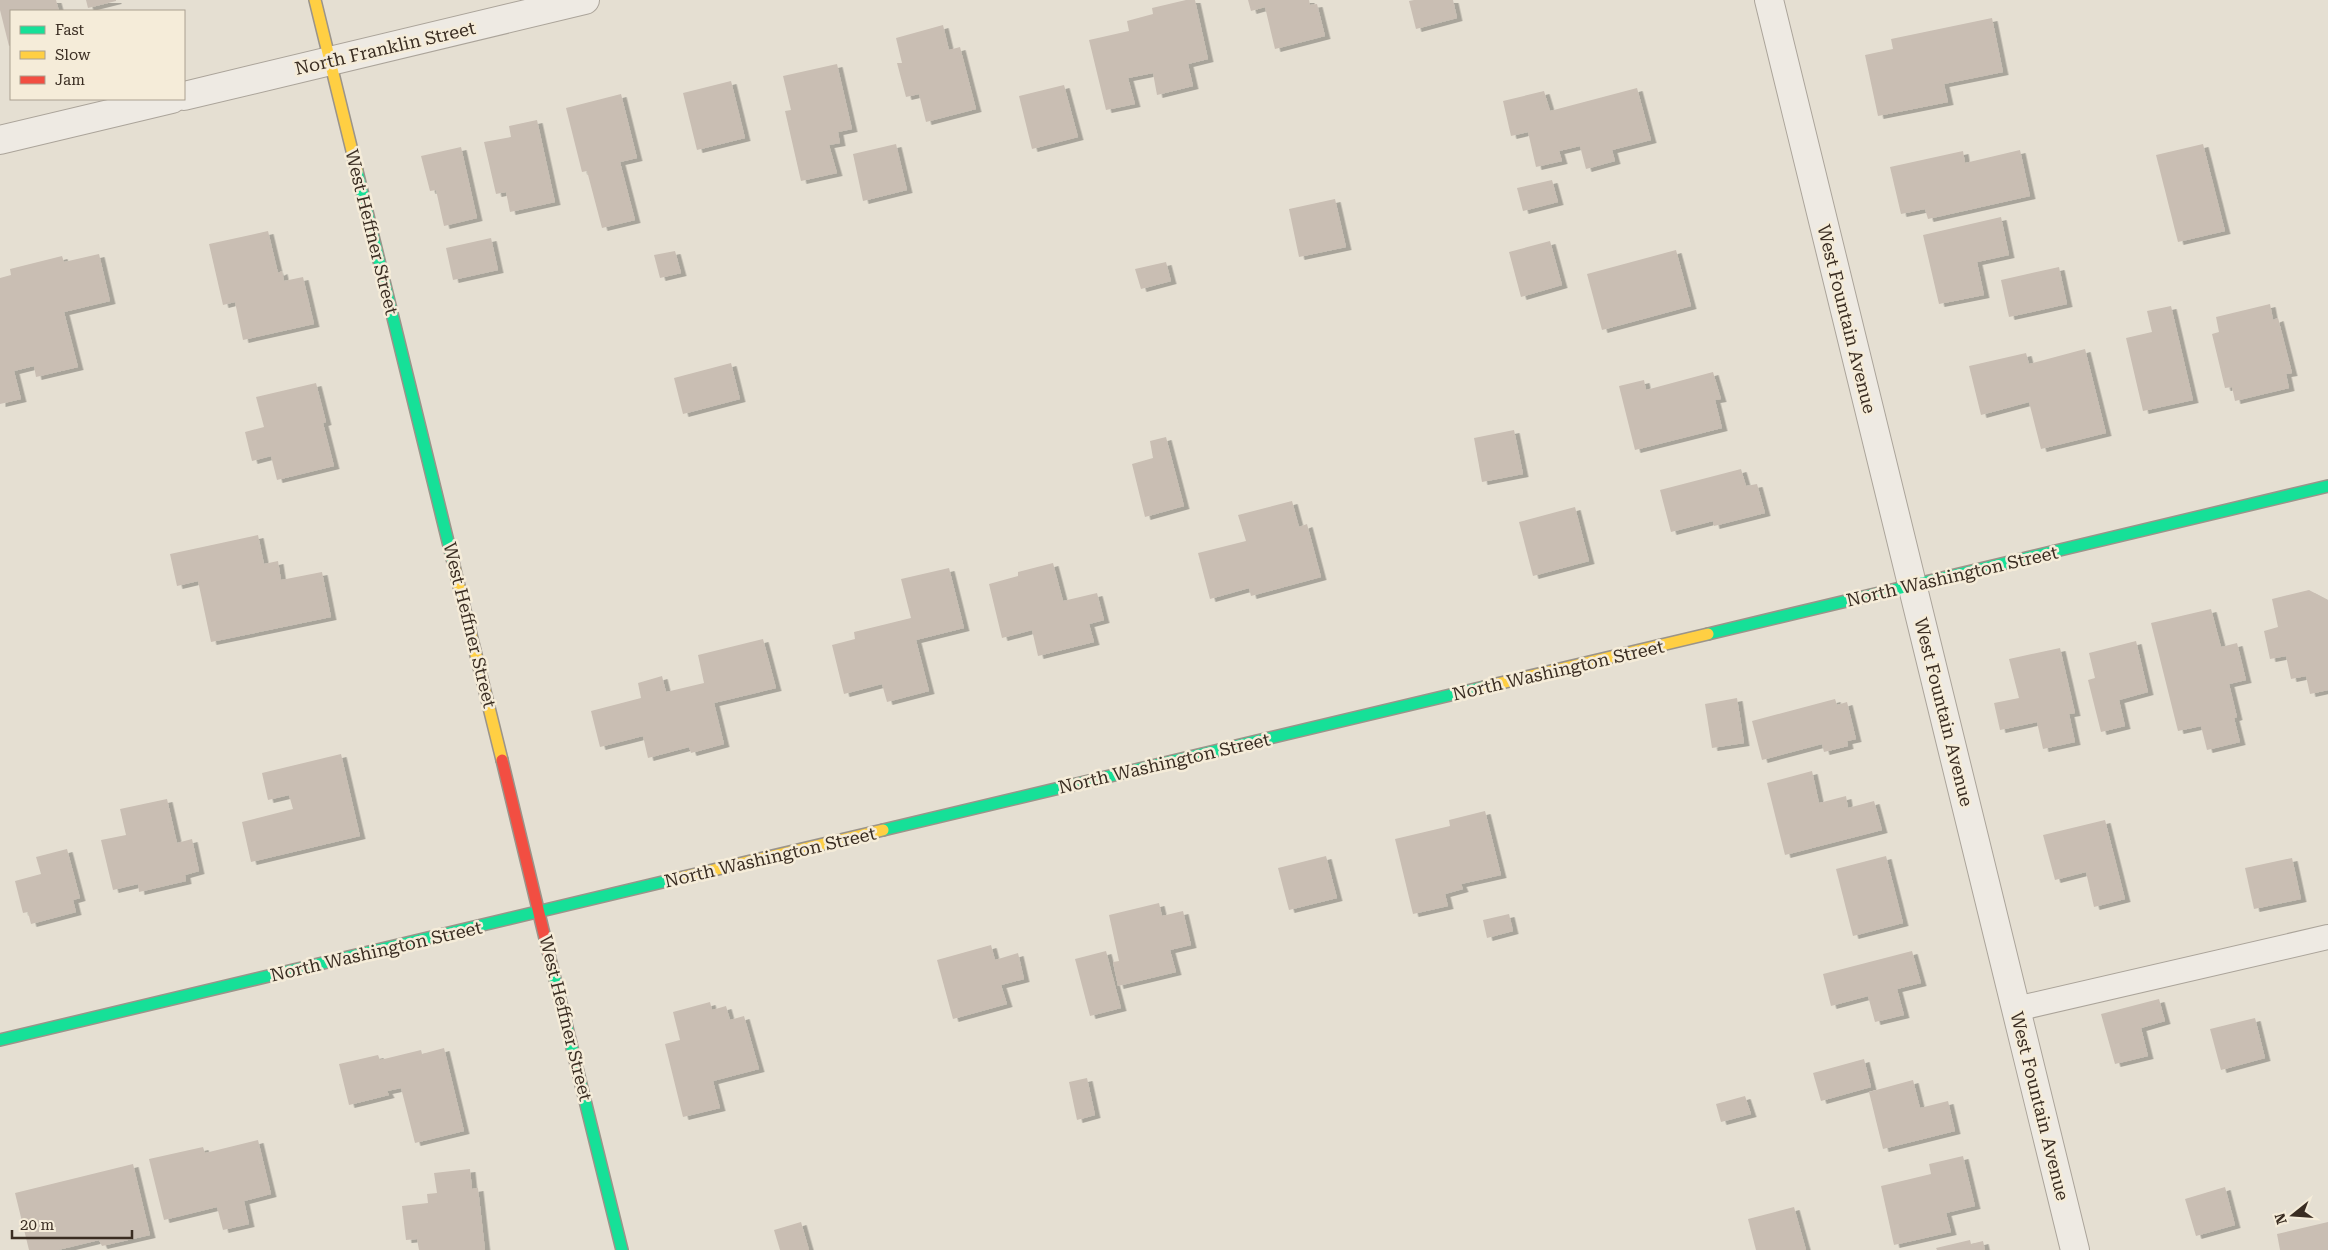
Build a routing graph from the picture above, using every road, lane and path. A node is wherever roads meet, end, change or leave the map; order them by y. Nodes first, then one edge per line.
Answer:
1 (315, 0) edge
2 (586, 0) edge
3 (1769, 0) edge
4 (330, 61) junction
5 (185, 96) edge
6 (168, 100) edge
7 (0, 140) edge
8 (2328, 486) edge
9 (1912, 585) junction
10 (540, 912) junction
11 (2328, 937) edge
12 (2016, 1009) junction
13 (0, 1040) edge
14 (622, 1250) edge
15 (2075, 1250) edge

1 - 4 street, West Heffner Street
2 - 4 street, North Franklin Street
3 - 9 street, West Fountain Avenue
4 - 5 street, North Franklin Street
4 - 10 street, West Heffner Street
6 - 7 street
8 - 9 street, North Washington Street
9 - 10 street, North Washington Street
9 - 12 street, West Fountain Avenue
10 - 13 street, North Washington Street
10 - 14 street, West Heffner Street
11 - 12 lane
12 - 15 street, West Fountain Avenue

